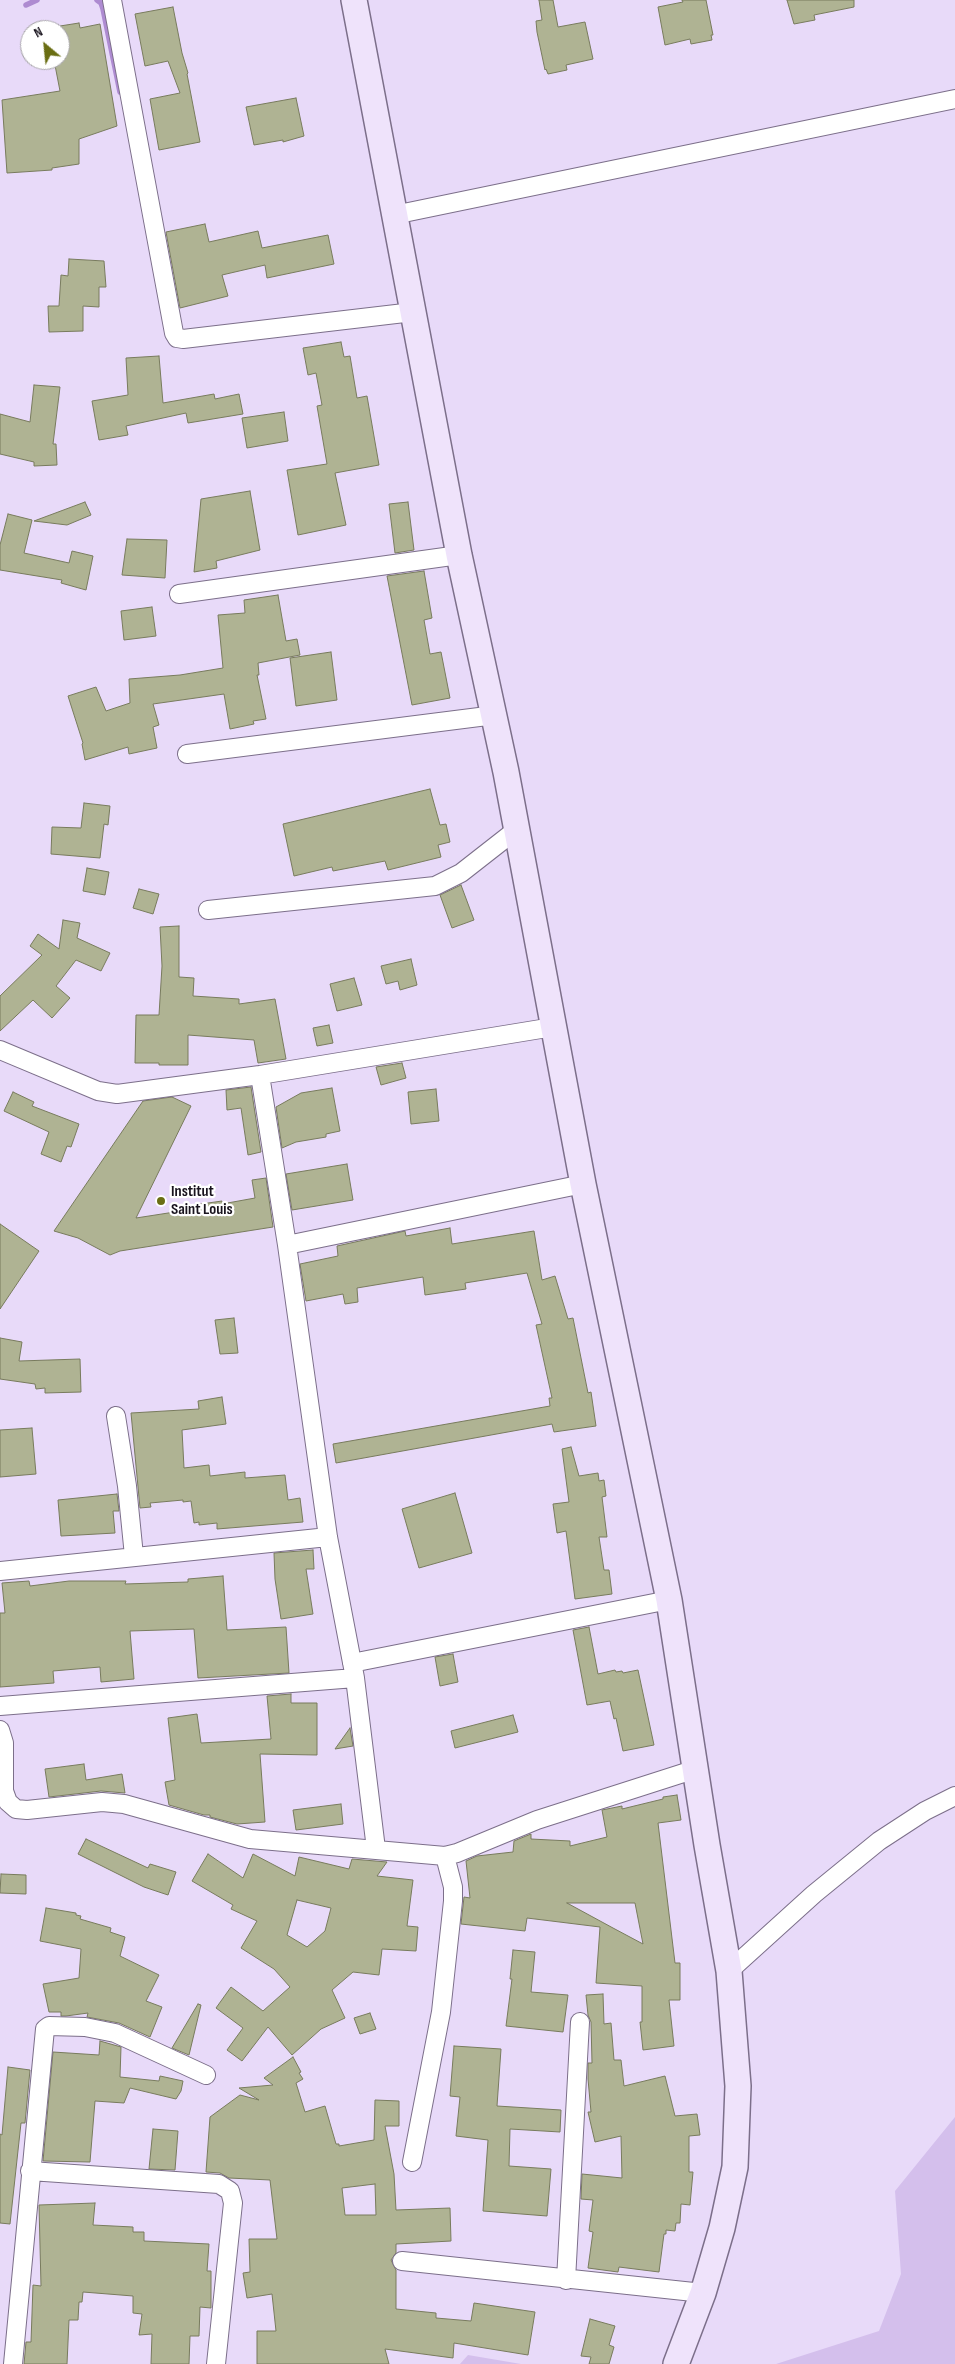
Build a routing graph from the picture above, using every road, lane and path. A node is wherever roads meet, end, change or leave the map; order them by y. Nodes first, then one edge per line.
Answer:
1 (112, 0) edge
2 (354, 0) edge
3 (955, 99) edge
4 (394, 215) junction
5 (413, 312) junction
6 (459, 555) junction
7 (179, 594) dead end
8 (495, 715) junction
9 (186, 754) dead end
10 (516, 830) junction
11 (208, 910) dead end
12 (553, 1028) junction
13 (0, 1050) edge
14 (260, 1075) junction
15 (583, 1184) junction
16 (288, 1244) junction
17 (116, 1416) dead end
18 (328, 1537) junction
19 (134, 1556) junction
20 (0, 1571) edge
21 (669, 1600) junction
22 (353, 1671) junction
23 (0, 1706) edge
24 (0, 1730) edge
25 (696, 1769) junction
26 (955, 1796) edge
27 (376, 1849) junction
28 (445, 1856) junction
29 (729, 1971) junction
30 (580, 2022) dead end
31 (206, 2075) dead end
32 (412, 2162) dead end
33 (30, 2171) junction
34 (402, 2261) dead end
35 (566, 2280) junction
36 (703, 2293) junction
37 (12, 2364) edge
38 (216, 2364) edge
39 (676, 2364) edge

1 - 5 street
2 - 4 main road
3 - 4 street
4 - 5 main road
5 - 6 main road
6 - 7 street
6 - 8 main road
8 - 9 street
8 - 10 main road
10 - 11 street
10 - 12 main road
12 - 14 street
12 - 15 main road
13 - 14 street
14 - 16 street
15 - 16 street
15 - 21 main road
16 - 18 street
17 - 19 street
18 - 19 street
18 - 22 street
19 - 20 street
21 - 22 street
21 - 25 main road
22 - 23 street
22 - 27 street
24 - 27 street
25 - 28 street
25 - 29 main road
26 - 29 street
27 - 28 street
28 - 32 street
29 - 36 main road
30 - 35 street
31 - 33 street
33 - 37 street
33 - 38 street
34 - 35 street
35 - 36 street
36 - 39 main road

